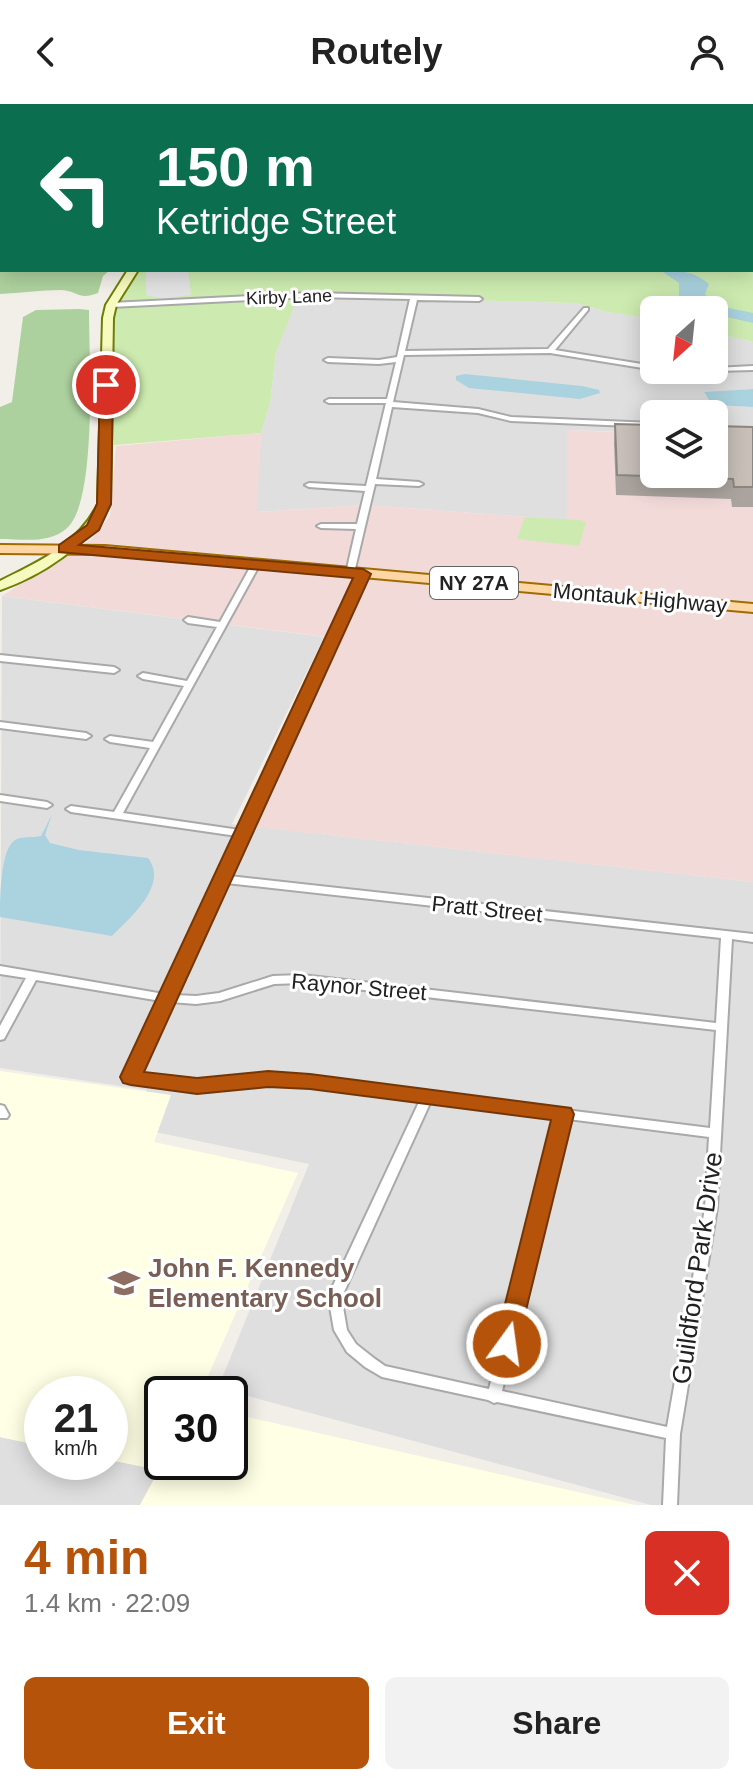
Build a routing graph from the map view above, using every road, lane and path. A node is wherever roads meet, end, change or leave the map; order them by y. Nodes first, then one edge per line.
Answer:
1 (132, 272) edge
2 (414, 298) junction
3 (479, 299) dead end
4 (111, 305) junction
5 (586, 309) dead end
6 (550, 351) junction
7 (328, 360) dead end
8 (400, 360) junction
9 (640, 366) edge
10 (753, 368) edge
11 (728, 369) edge
12 (329, 401) dead end
13 (390, 402) junction
14 (640, 424) edge
15 (419, 484) dead end
16 (309, 485) dead end
17 (371, 485) junction
18 (321, 526) dead end
19 (361, 527) junction
20 (65, 548) junction
21 (0, 549) edge
22 (256, 564) junction
23 (357, 573) junction
24 (0, 586) edge
25 (753, 608) edge
26 (188, 620) dead end
27 (222, 625) junction
28 (0, 658) edge
29 (114, 670) dead end
30 (143, 676) dead end
31 (191, 684) junction
32 (0, 725) edge
33 (86, 736) dead end
34 (110, 739) dead end
35 (157, 746) junction
36 (0, 798) edge
37 (47, 805) dead end
38 (71, 809) dead end
39 (117, 816) junction
40 (241, 833) junction
41 (222, 879) junction
42 (727, 935) junction
43 (753, 938) edge
44 (0, 970) edge
45 (33, 976) junction
46 (168, 998) junction
47 (721, 1027) junction
48 (0, 1036) edge
49 (427, 1097) junction
50 (563, 1114) junction
51 (716, 1133) junction
52 (494, 1397) junction
53 (673, 1434) junction
54 (670, 1505) edge

1 - 4 main road
2 - 3 street, Kirby Lane
2 - 4 street, Kirby Lane
2 - 8 street
4 - 20 main road
5 - 6 street
6 - 8 street
6 - 9 street
7 - 8 street
8 - 13 street
10 - 11 street
12 - 13 street
13 - 14 street
13 - 17 street
15 - 17 street
16 - 17 street
17 - 19 street
18 - 19 street
19 - 23 street
20 - 21 main road, Montauk Highway / NY 27A
20 - 22 main road, Montauk Highway / NY 27A
20 - 24 main road
22 - 23 main road, Montauk Highway / NY 27A
22 - 27 street
23 - 25 main road, Montauk Highway / NY 27A
23 - 40 street
26 - 27 street
27 - 31 street
28 - 29 street
30 - 31 street
31 - 35 street
32 - 33 street
34 - 35 street
35 - 39 street
36 - 37 street
38 - 39 street
39 - 40 street
40 - 41 street
41 - 42 street, Pratt Street
41 - 46 street
42 - 43 street, Pratt Street
42 - 47 street, Guildford Park Drive
44 - 45 street, Raynor Street
45 - 46 street, Raynor Street
45 - 48 street
46 - 47 street, Raynor Street
46 - 49 street
47 - 51 street, Guildford Park Drive
49 - 50 street
49 - 52 street
50 - 51 street
50 - 52 street
51 - 53 street, Guildford Park Drive
52 - 53 street
53 - 54 street, Guildford Park Drive

